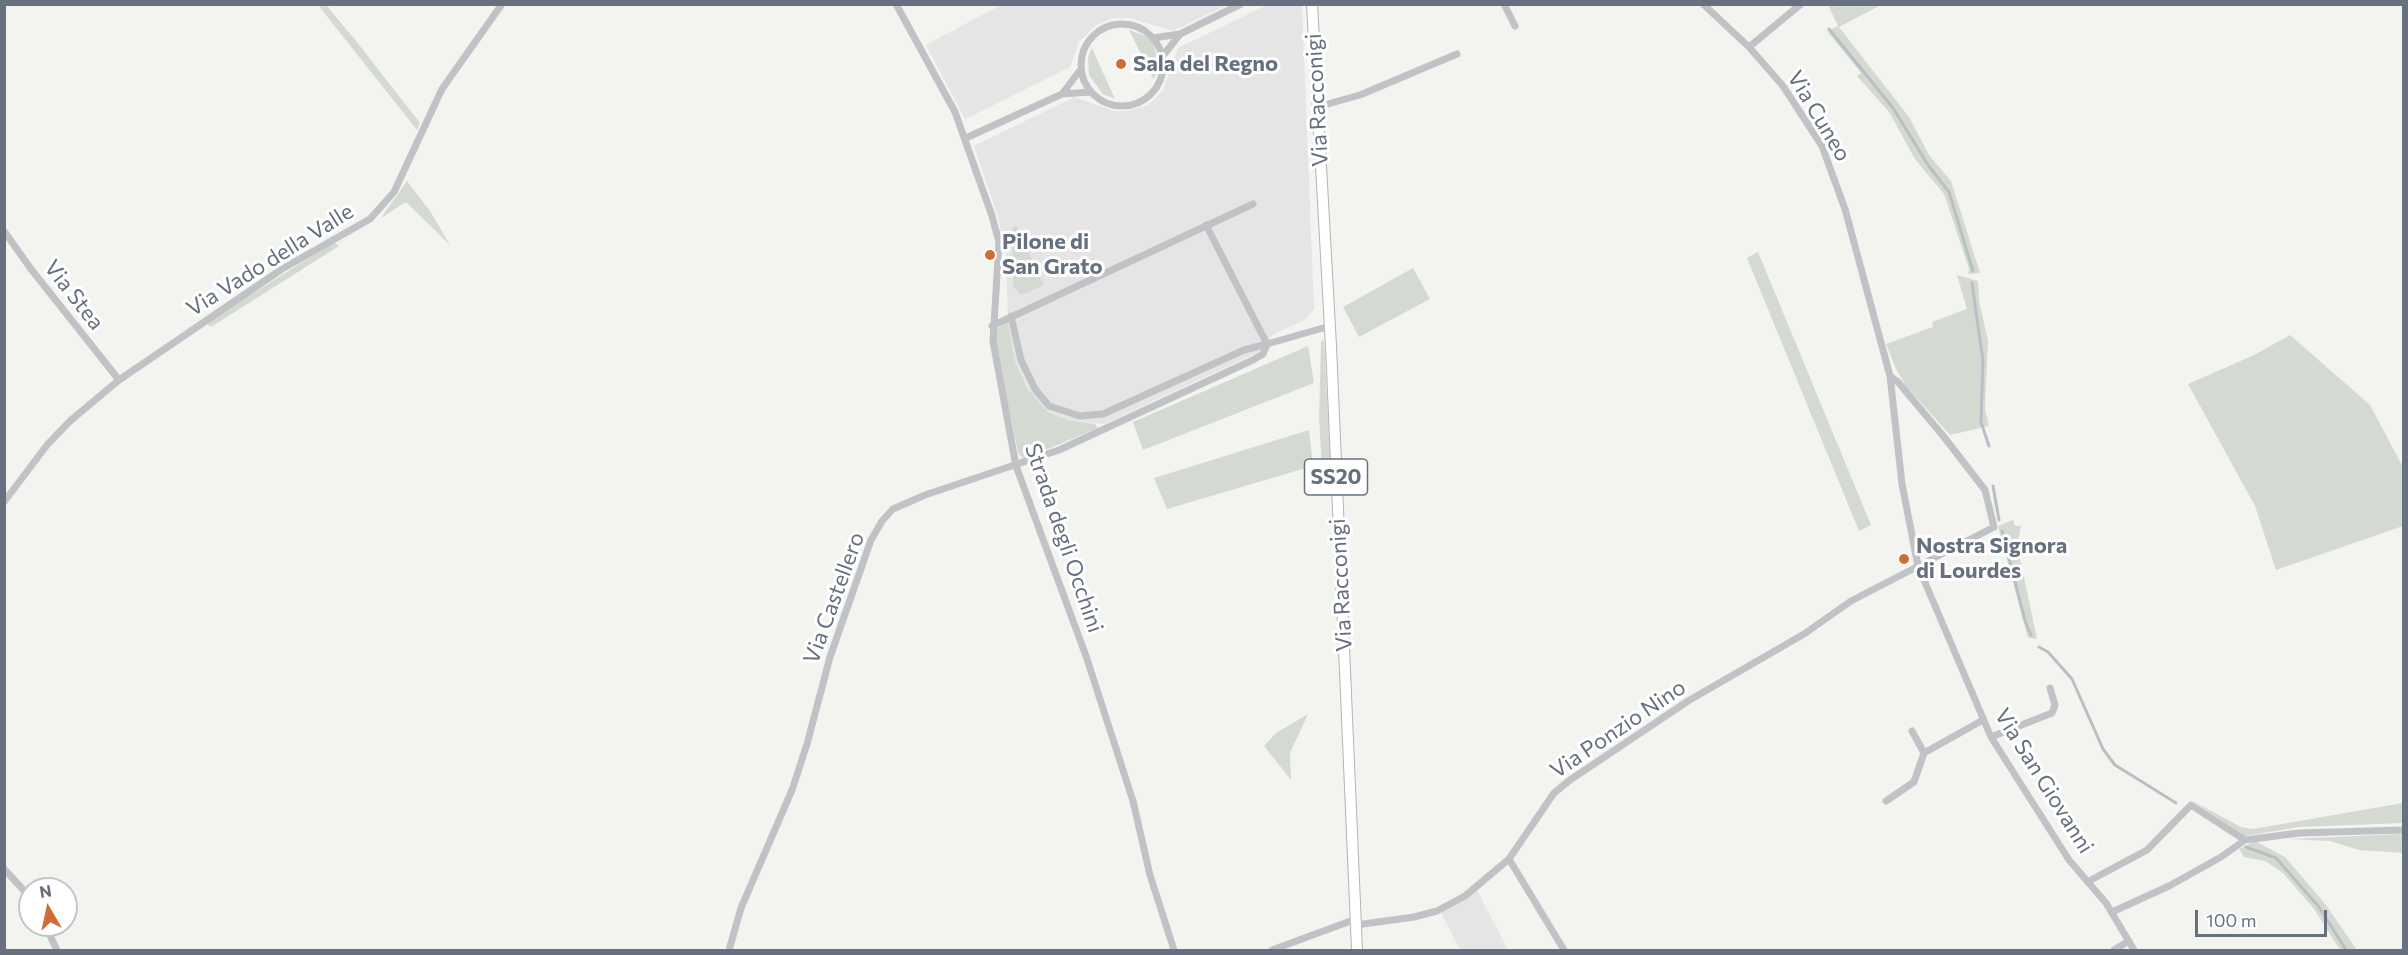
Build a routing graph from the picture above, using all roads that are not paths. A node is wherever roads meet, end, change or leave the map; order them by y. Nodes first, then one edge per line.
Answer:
1 (502, 4) edge
2 (896, 4) edge
3 (1241, 4) edge
4 (1312, 4) edge
5 (1504, 4) edge
6 (1703, 4) edge
7 (1801, 4) edge
8 (1515, 26) dead end
9 (1180, 34) junction
10 (1152, 38) junction
11 (1749, 47) junction
12 (1457, 54) dead end
13 (1162, 57) junction
14 (1081, 69) junction
15 (1091, 93) junction
16 (1062, 94) junction
17 (1317, 107) junction
18 (966, 138) junction
19 (1253, 204) dead end
20 (1206, 225) junction
21 (4, 231) edge
22 (1861, 271) joint
23 (1011, 316) junction
24 (992, 326) junction
25 (1330, 326) junction
26 (1267, 344) junction
27 (1890, 376) junction
28 (119, 380) junction
29 (1016, 466) junction
30 (4, 502) edge
31 (1918, 566) junction
32 (2050, 688) dead end
33 (1983, 720) junction
34 (1912, 731) dead end
35 (1991, 737) junction
36 (1924, 753) junction
37 (1886, 801) dead end
38 (2403, 830) edge
39 (2245, 840) junction
40 (1509, 859) junction
41 (4, 869) edge
42 (2089, 881) junction
43 (18, 884) edge
44 (2112, 912) junction
45 (1356, 922) junction
46 (51, 937) edge
47 (2128, 940) junction
48 (57, 951) edge
49 (729, 951) edge
50 (1174, 951) edge
51 (1272, 951) edge
52 (1357, 951) edge
53 (1564, 951) edge
54 (2114, 951) edge
55 (2134, 951) edge

1 - 28 street, Via Vado della Valle
2 - 18 street, Strada degli Occhini
3 - 9 street
4 - 17 main road, Via Racconigi / SS20
5 - 8 street
6 - 11 street, Via Cuneo
7 - 11 street
9 - 10 street
9 - 13 street
10 - 13 street
10 - 14 street
11 - 22 street, Via Cuneo
12 - 17 street
13 - 15 street
14 - 15 street
14 - 16 street
15 - 16 street
16 - 18 street
17 - 25 main road, Via Racconigi / SS20
18 - 24 street, Strada degli Occhini
19 - 20 street
20 - 23 street
20 - 26 street
21 - 28 street, Via Stea
22 - 27 street, Via San Giovanni
23 - 24 street
23 - 26 street
24 - 29 street, Strada degli Occhini
25 - 26 street, Via Castellero
25 - 45 main road, Via Racconigi / SS20
26 - 29 street, Via Castellero
27 - 31 street, Via San Giovanni
27 - 31 street, Via Ponzio Nino
28 - 30 street, Via Vado della Valle
29 - 49 street, Via Castellero
29 - 50 street, Strada degli Occhini
31 - 33 street, Via San Giovanni
31 - 40 street, Via Ponzio Nino
32 - 35 street
33 - 35 street, Via San Giovanni
33 - 36 street
34 - 36 street
35 - 42 street, Via San Giovanni
36 - 37 street
38 - 39 street
39 - 42 street
39 - 44 street
40 - 45 street, Via Ponzio Nino
40 - 53 street
41 - 43 street
42 - 44 street, Via San Giovanni
44 - 47 street, Via San Giovanni
45 - 51 street, Via Ponzio Nino
45 - 52 main road, Via Racconigi / SS20
46 - 48 street
47 - 54 street
47 - 55 street, Via San Giovanni

